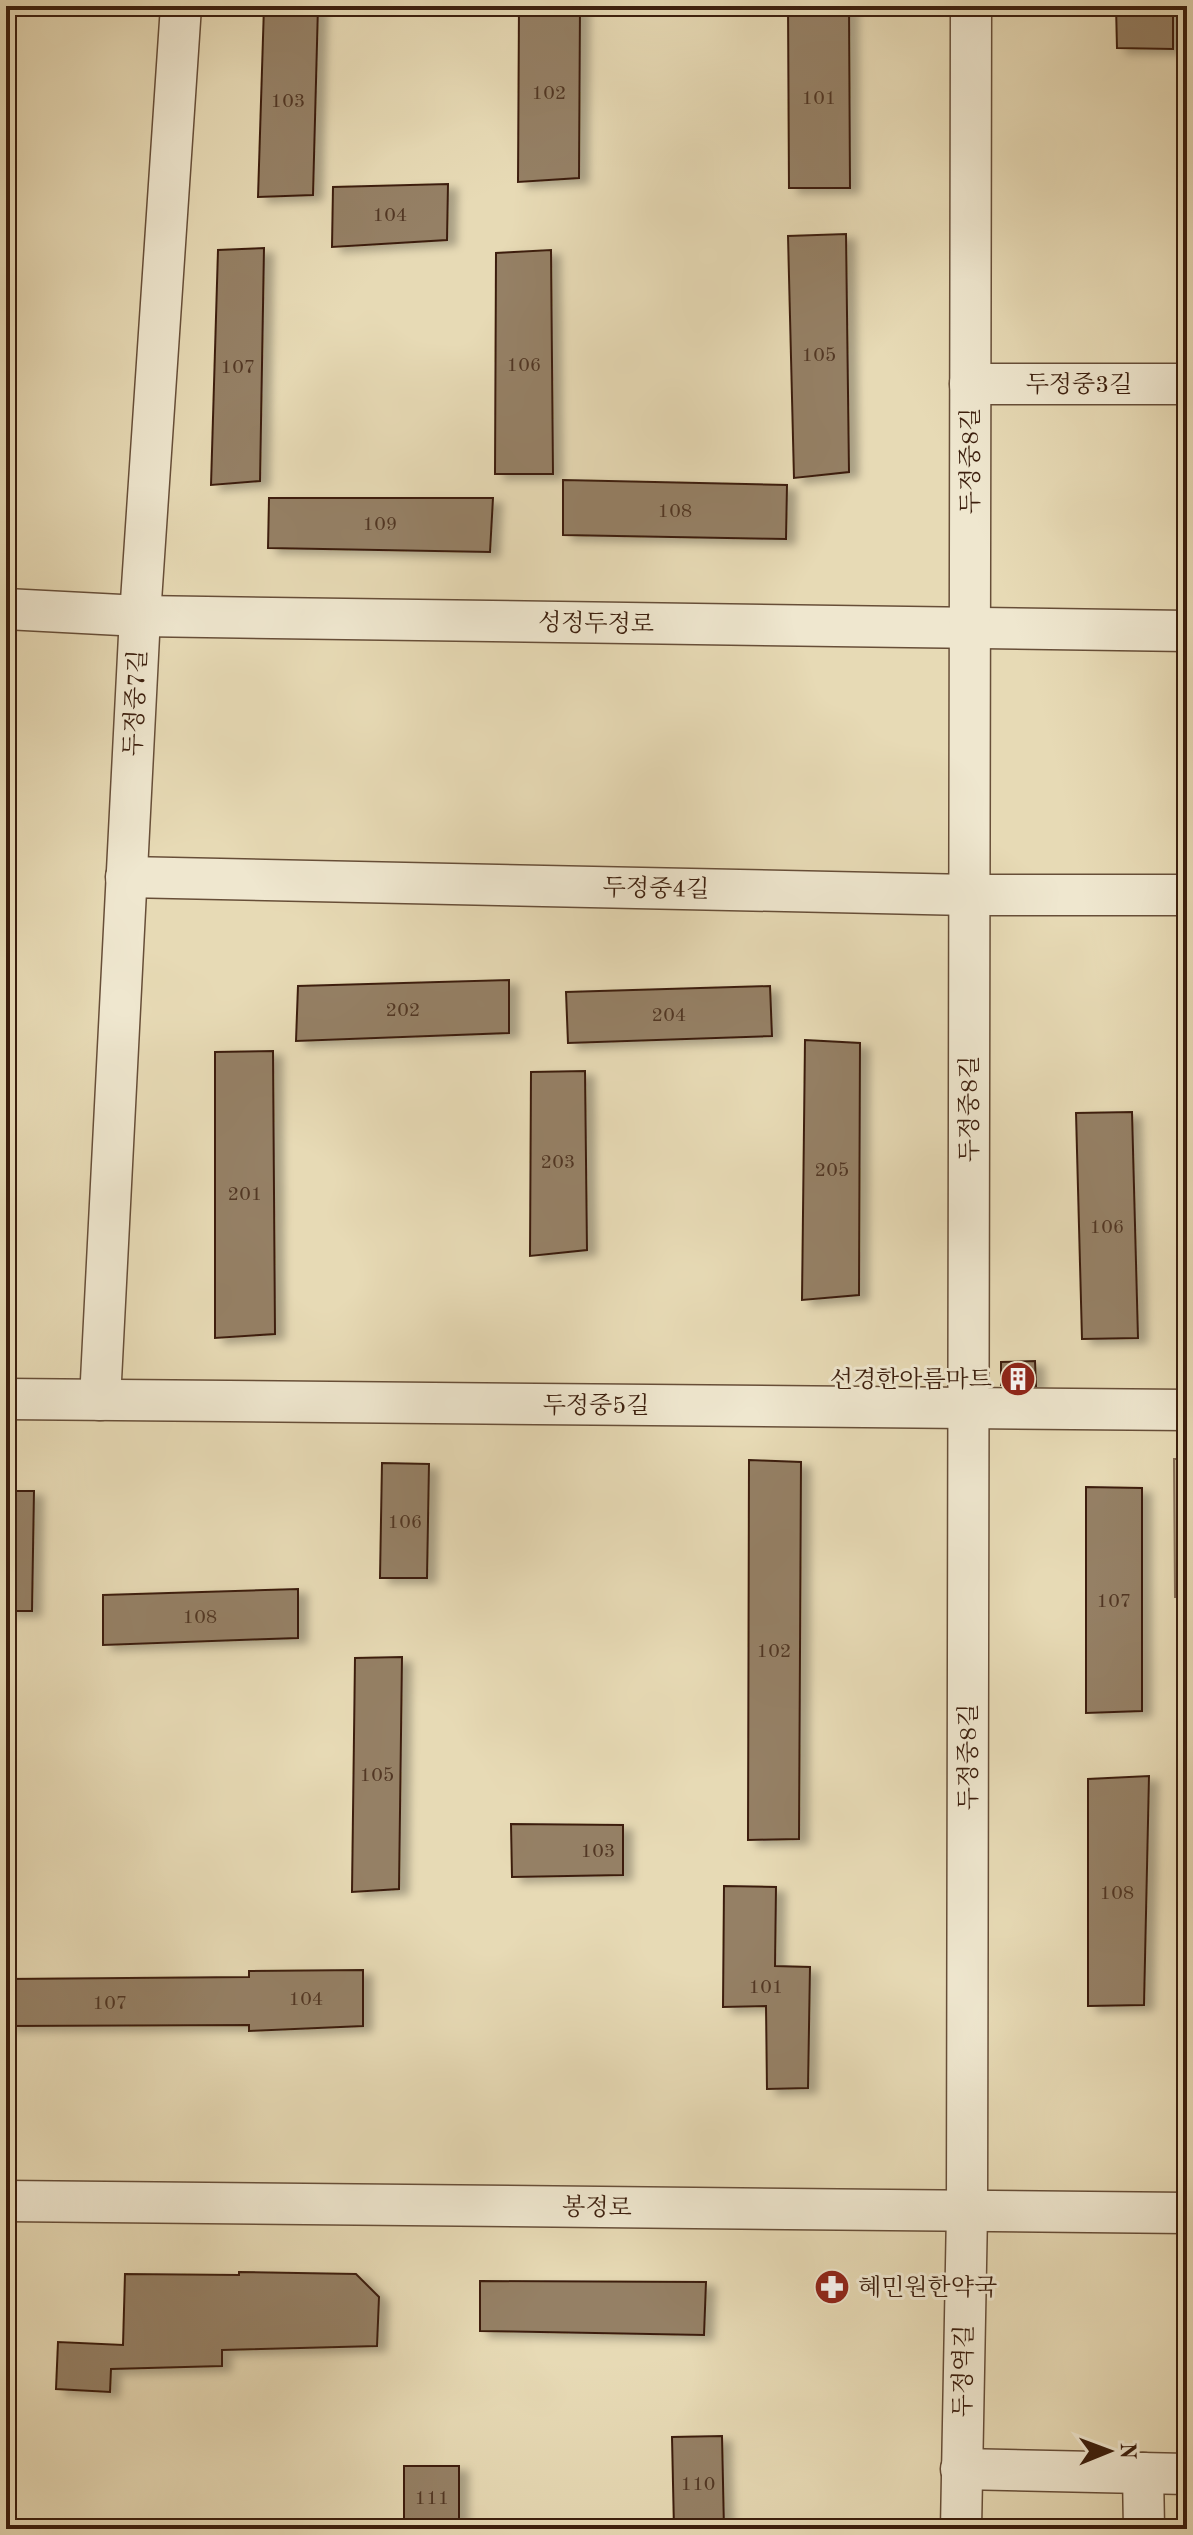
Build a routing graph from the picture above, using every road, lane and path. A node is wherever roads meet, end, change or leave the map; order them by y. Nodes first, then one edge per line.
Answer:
1 (181, 6) edge
2 (971, 6) edge
3 (970, 384) junction
4 (1187, 384) edge
5 (6, 609) edge
6 (140, 616) junction
7 (970, 629) junction
8 (1187, 631) edge
9 (126, 877) junction
10 (969, 895) junction
11 (1187, 895) edge
12 (6, 1399) edge
13 (100, 1400) junction
14 (969, 1408) junction
15 (1187, 1410) edge
16 (6, 2201) edge
17 (967, 2212) junction
18 (1187, 2213) edge
19 (961, 2469) junction
20 (1143, 2473) junction
21 (1187, 2474) edge
22 (961, 2529) edge
23 (1144, 2529) edge

1 - 6 street, 두정중7길
2 - 3 street, 두정중8길
3 - 4 street, 두정중3길
3 - 7 street, 두정중8길
5 - 6 street, 성정두정로
6 - 7 street, 성정두정로
6 - 9 street, 두정중7길
7 - 8 street, 성정두정로
7 - 10 street, 두정중8길
9 - 10 street, 두정중4길
9 - 13 street, 두정중7길
10 - 11 street, 두정중4길
10 - 14 street, 두정중8길
12 - 13 street, 두정중5길
13 - 14 street, 두정중5길
14 - 15 street, 두정중5길
14 - 17 street, 두정중8길
16 - 17 street, 봉정로
17 - 18 street, 봉정로
17 - 19 street, 두정역길
19 - 20 street
19 - 22 street, 두정역길
20 - 21 street
20 - 23 street

